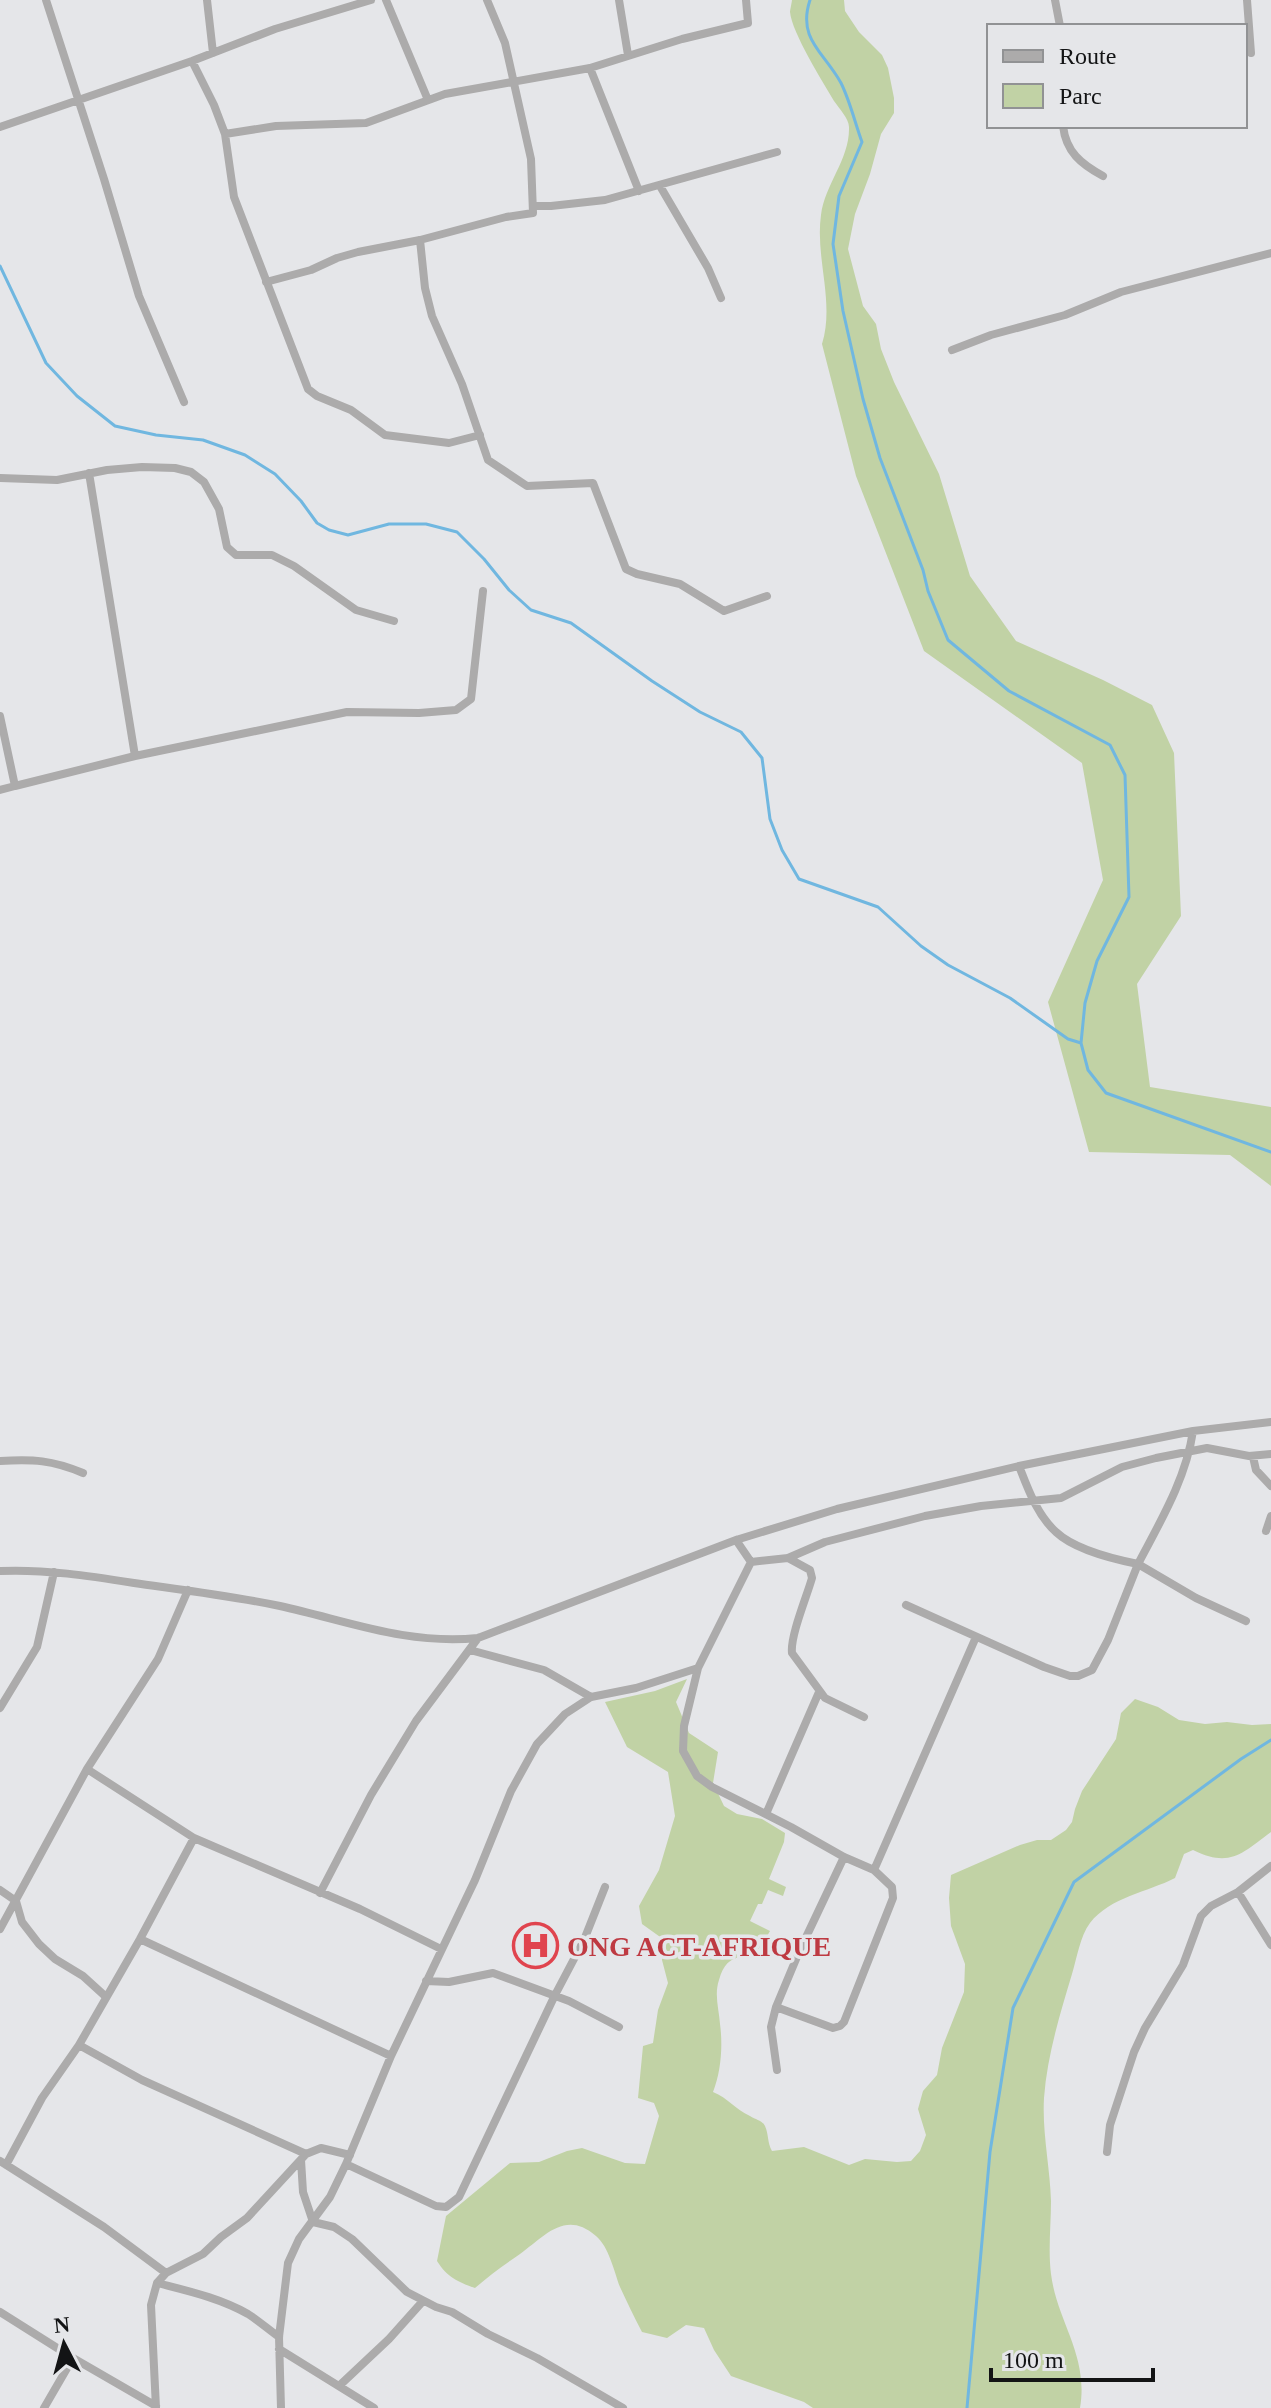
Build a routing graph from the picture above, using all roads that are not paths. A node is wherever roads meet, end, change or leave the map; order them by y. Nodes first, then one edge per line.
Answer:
1 (46, 0) edge
2 (207, 0) edge
3 (371, 0) edge
4 (386, 0) edge
5 (487, 0) edge
6 (619, 0) edge
7 (746, 0) edge
8 (1055, 0) edge
9 (1247, 0) edge
10 (1060, 24) edge
11 (213, 53) junction
12 (1251, 53) dead end
13 (628, 55) junction
14 (192, 61) junction
15 (590, 68) junction
16 (513, 83) junction
17 (428, 100) junction
18 (80, 101) junction
19 (0, 127) edge
20 (1064, 128) edge
21 (225, 134) junction
22 (777, 152) dead end
23 (1103, 176) dead end
24 (660, 186) junction
25 (639, 191) junction
26 (533, 206) junction
27 (420, 240) junction
28 (1271, 253) edge
29 (266, 282) junction
30 (721, 298) dead end
31 (952, 350) dead end
32 (184, 402) dead end
33 (480, 435) junction
34 (89, 473) junction
35 (0, 478) edge
36 (483, 591) dead end
37 (767, 596) dead end
38 (394, 621) dead end
39 (0, 716) edge
40 (135, 756) junction
41 (15, 786) junction
42 (0, 790) edge
43 (1271, 1422) edge
44 (1193, 1431) junction
45 (1190, 1451) junction
46 (1271, 1454) edge
47 (1253, 1457) junction
48 (0, 1461) edge
49 (1019, 1466) junction
50 (83, 1473) dead end
51 (1271, 1486) edge
52 (1034, 1502) junction
53 (1271, 1516) edge
54 (1266, 1531) dead end
55 (736, 1540) junction
56 (788, 1558) junction
57 (751, 1562) junction
58 (1138, 1564) junction
59 (0, 1571) edge
60 (54, 1572) junction
61 (188, 1590) junction
62 (906, 1605) dead end
63 (1246, 1621) dead end
64 (976, 1637) junction
65 (478, 1638) junction
66 (470, 1650) junction
67 (698, 1668) junction
68 (819, 1692) junction
69 (591, 1697) junction
70 (0, 1708) edge
71 (864, 1717) dead end
72 (87, 1769) junction
73 (766, 1814) junction
74 (194, 1838) junction
75 (844, 1857) junction
76 (1271, 1866) edge
77 (874, 1870) junction
78 (605, 1887) dead end
79 (0, 1890) edge
80 (1238, 1892) junction
81 (320, 1893) junction
82 (16, 1901) junction
83 (0, 1929) edge
84 (140, 1939) junction
85 (1271, 1945) edge
86 (441, 1949) junction
87 (426, 1981) junction
88 (555, 1995) junction
89 (105, 1996) junction
90 (776, 2007) junction
91 (619, 2027) dead end
92 (79, 2045) junction
93 (391, 2056) junction
94 (777, 2070) dead end
95 (1107, 2152) dead end
96 (350, 2155) junction
97 (304, 2157) junction
98 (3, 2163) edge
99 (346, 2164) junction
100 (313, 2222) junction
101 (166, 2273) junction
102 (157, 2283) junction
103 (423, 2301) junction
104 (0, 2312) edge
105 (279, 2337) junction
106 (279, 2349) junction
107 (73, 2358) junction
108 (339, 2386) junction
109 (156, 2407) edge
110 (44, 2408) edge
111 (281, 2408) edge
112 (374, 2408) edge
113 (623, 2408) edge

1 - 18 street
2 - 11 street
3 - 11 street
4 - 17 street
5 - 16 street
6 - 13 street
7 - 13 street
8 - 10 street
9 - 12 street
11 - 14 street
13 - 15 street
14 - 18 street
14 - 21 street
15 - 16 street
15 - 25 street
16 - 17 street
16 - 26 street
17 - 21 street
18 - 19 street
18 - 32 street
20 - 23 street
21 - 29 street
22 - 24 street
24 - 25 street
24 - 30 street
25 - 26 street
26 - 27 street
27 - 29 street
27 - 33 street
28 - 31 street
29 - 33 street
33 - 37 street
34 - 35 street
34 - 38 street
34 - 40 street
36 - 40 street
39 - 41 street
40 - 41 street
41 - 42 street
43 - 44 street
44 - 45 street
44 - 49 street
45 - 47 street
45 - 52 street
45 - 58 street
46 - 47 street
47 - 51 street
48 - 50 street
49 - 52 street
49 - 55 street
52 - 56 street
52 - 58 street
53 - 54 street
55 - 57 street
55 - 65 street
56 - 57 street
56 - 68 street
57 - 67 street
58 - 63 street
58 - 64 street
59 - 60 street
60 - 61 street
60 - 70 street
61 - 65 street
61 - 72 street
62 - 64 street
64 - 77 street
65 - 66 street
66 - 69 street
66 - 81 street
67 - 69 street
67 - 73 street
68 - 71 street
68 - 73 street
69 - 86 street
72 - 74 street
72 - 82 street
73 - 75 street
74 - 81 street
74 - 84 street
75 - 77 street
75 - 90 street
76 - 80 street
77 - 90 street
78 - 88 street
79 - 82 street
80 - 85 street
80 - 95 street
81 - 86 street
82 - 83 street
82 - 89 street
84 - 89 street
84 - 93 street
86 - 87 street
87 - 88 street
87 - 93 street
88 - 91 street
88 - 99 street
89 - 92 street
90 - 94 street
92 - 97 street
92 - 98 street
93 - 96 street
96 - 97 street
96 - 99 street
97 - 100 street
97 - 101 street
98 - 101 street
99 - 100 street
100 - 103 street
100 - 105 street
101 - 102 street
102 - 105 street
102 - 109 street
103 - 108 street
103 - 113 street
104 - 107 street
105 - 106 street
106 - 108 street
106 - 111 street
107 - 109 street
107 - 110 street
108 - 112 street

